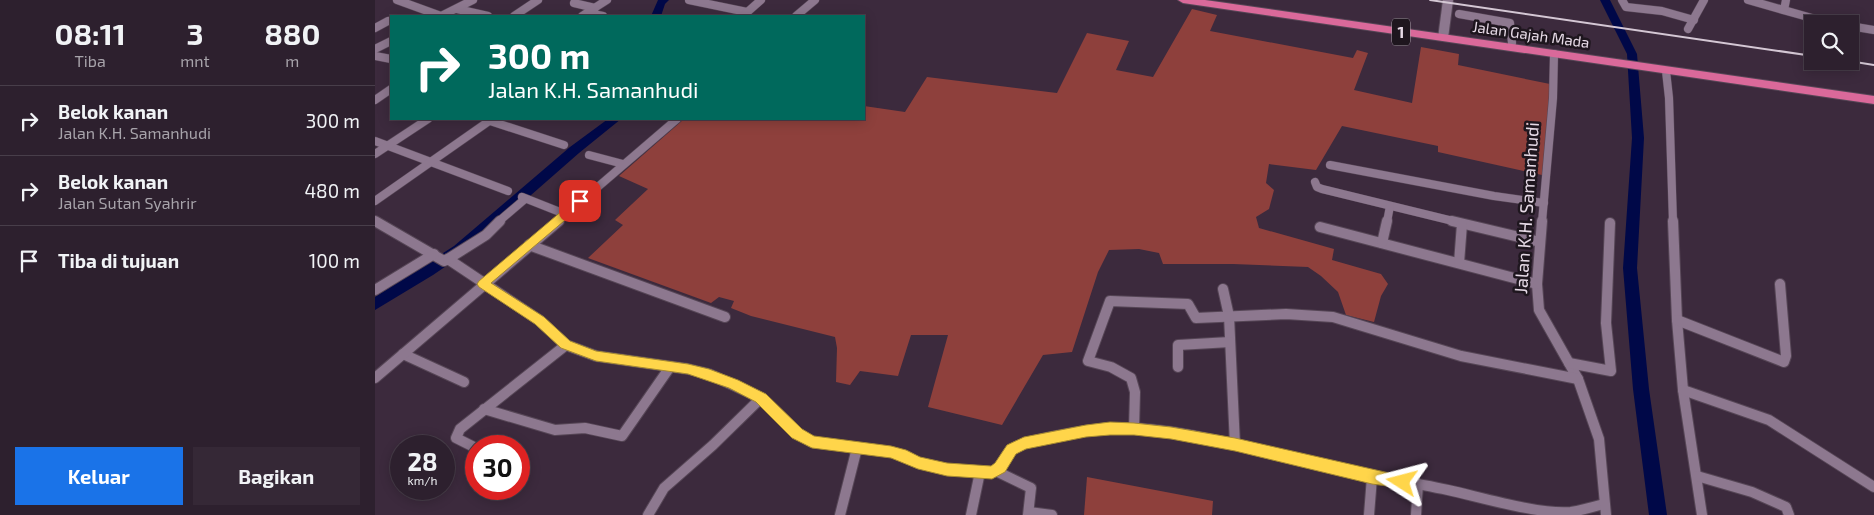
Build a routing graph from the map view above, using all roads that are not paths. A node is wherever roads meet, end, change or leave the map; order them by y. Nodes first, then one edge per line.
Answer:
1 (397, 0) edge
2 (473, 0) edge
3 (538, 0) edge
4 (607, 0) edge
5 (689, 0) edge
6 (761, 0) edge
7 (815, 0) edge
8 (1183, 0) edge
9 (1213, 0) edge
10 (1448, 0) edge
11 (1622, 0) edge
12 (1704, 0) edge
13 (1748, 0) edge
14 (1786, 0) edge
15 (574, 3) dead end
16 (595, 8) junction
17 (457, 9) junction
18 (1784, 10) junction
19 (745, 14) edge
20 (1459, 14) dead end
21 (438, 15) edge
22 (443, 15) edge
23 (484, 15) edge
24 (516, 15) edge
25 (585, 15) edge
26 (797, 15) edge
27 (1804, 16) edge
28 (1694, 20) junction
29 (389, 21) dead end
30 (1377, 27) junction
31 (375, 28) edge
32 (1859, 28) edge
33 (1688, 29) dead end
34 (1874, 30) edge
35 (1443, 36) junction
36 (390, 42) edge
37 (1512, 43) junction
38 (375, 49) edge
39 (1554, 54) junction
40 (375, 56) edge
41 (387, 58) edge
42 (375, 62) edge
43 (1619, 62) junction
44 (1650, 67) junction
45 (1666, 71) junction
46 (390, 90) edge
47 (1874, 93) edge
48 (375, 100) edge
49 (1874, 100) edge
50 (426, 120) edge
51 (488, 120) edge
52 (492, 120) edge
53 (672, 120) edge
54 (375, 141) edge
55 (389, 145) junction
56 (564, 145) dead end
57 (375, 154) edge
58 (589, 155) dead end
59 (433, 162) junction
60 (623, 164) junction
61 (1330, 165) dead end
62 (1315, 182) dead end
63 (508, 190) dead end
64 (375, 201) edge
65 (1544, 204) junction
66 (1390, 206) junction
67 (565, 214) junction
68 (375, 221) edge
69 (1610, 223) dead end
70 (1462, 224) junction
71 (1320, 227) dead end
72 (1540, 242) junction
73 (1382, 243) junction
74 (529, 245) junction
75 (434, 254) junction
76 (446, 260) junction
77 (1459, 263) junction
78 (483, 284) junction
79 (1537, 284) junction
80 (1780, 284) dead end
81 (1223, 289) dead end
82 (375, 290) edge
83 (1229, 316) junction
84 (725, 318) dead end
85 (1677, 320) junction
86 (1230, 342) junction
87 (566, 345) junction
88 (403, 354) junction
89 (1569, 363) junction
90 (1178, 366) dead end
91 (670, 367) junction
92 (375, 378) edge
93 (1578, 379) junction
94 (464, 382) dead end
95 (1683, 390) junction
96 (761, 398) junction
97 (484, 409) junction
98 (1134, 429) junction
99 (465, 442) edge
100 (1235, 445) junction
101 (857, 448) junction
102 (996, 471) junction
103 (980, 472) junction
104 (1352, 472) joint
105 (1697, 476) junction
106 (1372, 477) junction
107 (1712, 480) joint
108 (1418, 484) junction
109 (1874, 487) edge
110 (1605, 510) edge
111 (1028, 514) edge
112 (648, 515) edge
113 (840, 515) edge
114 (971, 515) edge
115 (1051, 515) edge
116 (1369, 515) edge
117 (1416, 515) edge
118 (1702, 515) edge
119 (1789, 515) edge

1 - 21 street
2 - 17 street
3 - 24 street
4 - 16 street
5 - 19 street
6 - 19 street
7 - 26 street
8 - 30 highway, Jalan Gajah Mada / 1
9 - 30 highway, Jalan Gajah Mada / 1
10 - 35 street
11 - 28 street
12 - 28 street
13 - 18 street
14 - 18 street
15 - 16 street
16 - 25 street
17 - 22 street
17 - 23 street
18 - 27 street
20 - 37 street
28 - 33 street
29 - 31 street
30 - 35 highway, Jalan Gajah Mada / 1
32 - 34 street
35 - 37 highway, Jalan Gajah Mada / 1
35 - 39 highway, Jalan Gajah Mada / 1
36 - 38 street
37 - 43 highway, Jalan Gajah Mada / 1
39 - 43 highway, Jalan Gajah Mada / 1
39 - 65 street, Jalan K.H. Samanhudi
40 - 41 street
41 - 42 street
43 - 44 highway, Jalan Gajah Mada / 1
44 - 45 highway, Jalan Gajah Mada / 1
44 - 47 highway, Jalan Gajah Mada / 1
45 - 49 highway, Jalan Gajah Mada / 1
45 - 85 street
46 - 48 street
50 - 55 street
51 - 59 street
52 - 56 street
53 - 60 street
54 - 55 street
55 - 57 street
55 - 59 street
58 - 60 street
59 - 63 street
59 - 64 street
60 - 67 street
61 - 65 street
62 - 66 street
65 - 72 street, Jalan K.H. Samanhudi
66 - 70 street
66 - 73 street
67 - 74 street
67 - 76 street
68 - 75 street
69 - 89 street
70 - 72 street
70 - 77 street
71 - 73 street
72 - 79 street, Jalan K.H. Samanhudi
73 - 77 street
74 - 78 street
74 - 84 street
75 - 76 street
75 - 82 street
76 - 78 street
77 - 79 street
78 - 87 street
78 - 88 street
79 - 89 street, Jalan K.H. Samanhudi
80 - 85 street
81 - 83 street
83 - 86 street
83 - 93 street
83 - 98 street
85 - 95 street
86 - 90 street
86 - 100 street
87 - 91 street
87 - 97 street
88 - 92 street
88 - 94 street
89 - 93 street, Jalan K.H. Samanhudi
91 - 96 street
91 - 97 street
93 - 110 street, Jalan K.H. Samanhudi
95 - 105 street
95 - 109 street
96 - 101 street
96 - 112 street
97 - 99 street
98 - 100 street, Jalan K.H. Samanhudi
98 - 102 street, Jalan K.H. Samanhudi
100 - 104 street, Jalan K.H. Samanhudi
101 - 103 street
101 - 113 street
102 - 103 street
102 - 111 street
103 - 114 street
104 - 106 street, Jalan K.H. Samanhudi
105 - 107 street
105 - 118 street
106 - 108 street, Jalan K.H. Samanhudi
106 - 116 street
107 - 119 street
108 - 110 street, Jalan K.H. Samanhudi
108 - 117 street
111 - 115 street

